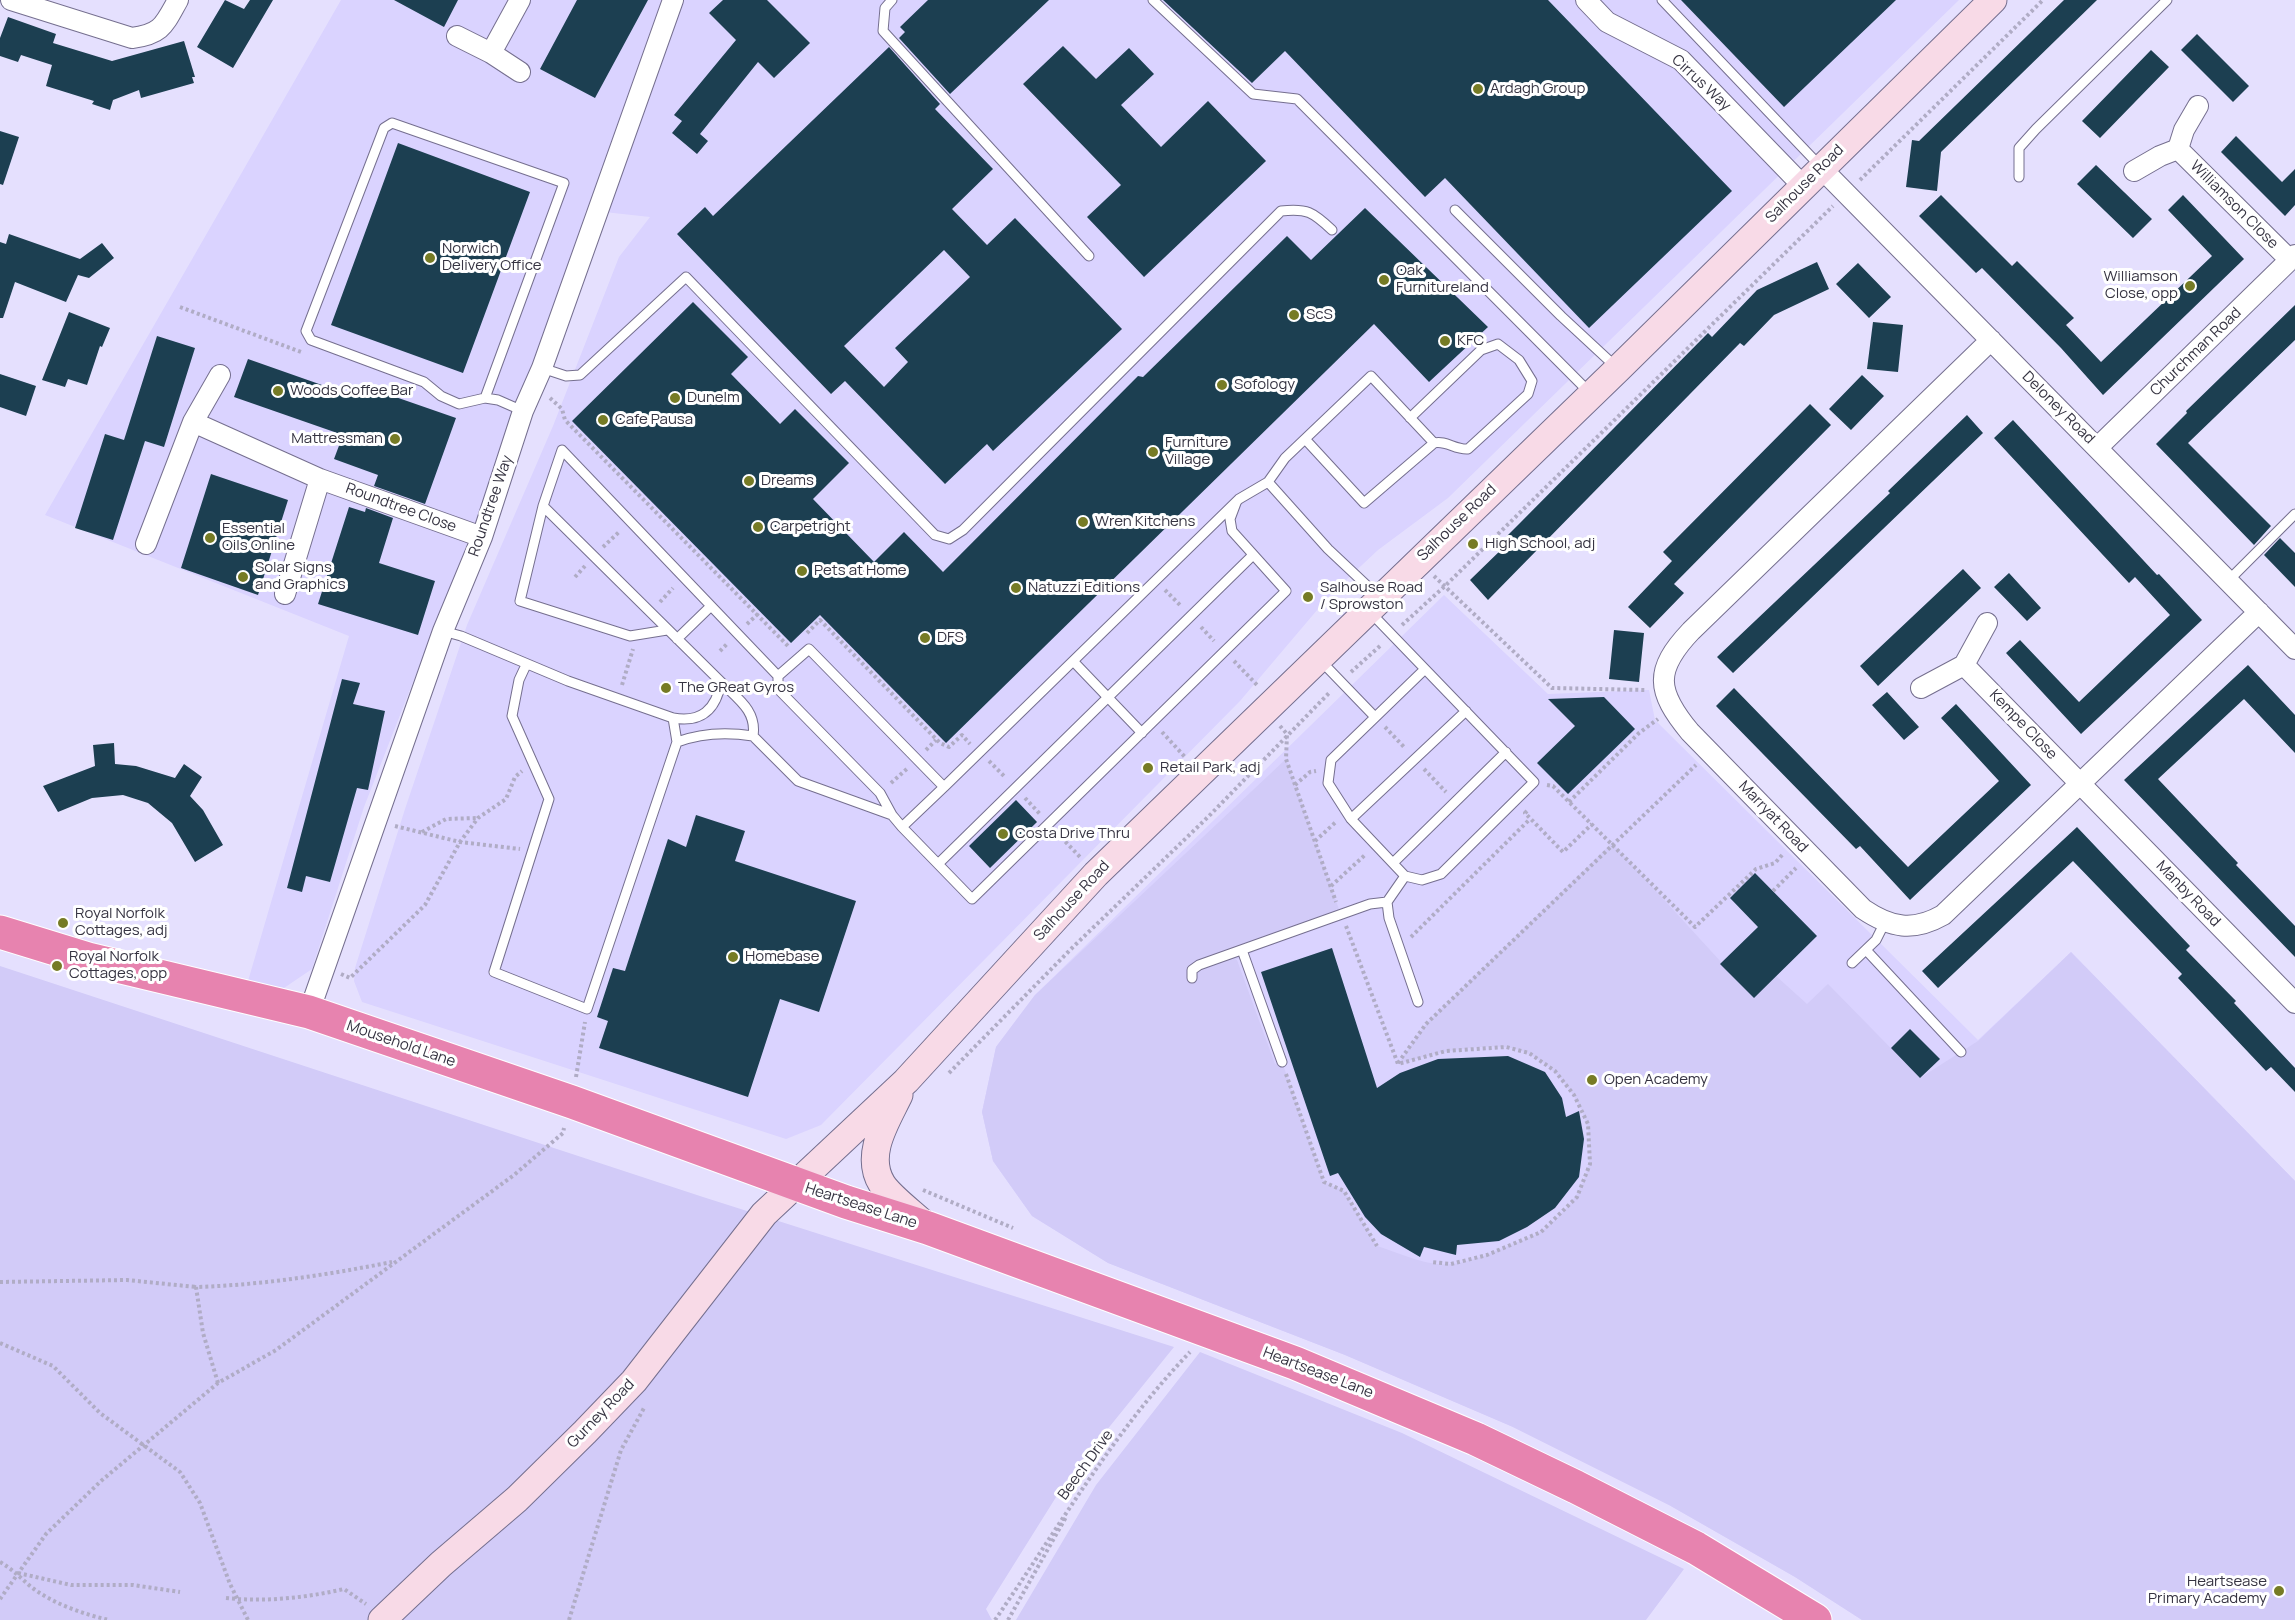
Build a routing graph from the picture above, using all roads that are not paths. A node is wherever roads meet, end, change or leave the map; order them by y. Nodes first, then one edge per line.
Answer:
1 (11, 0) edge
2 (178, 0) edge
3 (520, 0) edge
4 (673, 0) edge
5 (892, 0) edge
6 (1153, 0) edge
7 (1586, 0) edge
8 (1662, 0) edge
9 (1993, 0) edge
10 (2167, 0) edge
11 (457, 36) dead end
12 (491, 53) junction
13 (520, 72) dead end
14 (2198, 106) dead end
15 (2178, 149) junction
16 (2134, 171) dead end
17 (1812, 176) junction
18 (2019, 177) dead end
19 (1455, 210) dead end
20 (1332, 230) dead end
21 (1089, 256) dead end
22 (2293, 258) edge
23 (1991, 340) junction
24 (542, 368) junction
25 (1618, 369) junction
26 (220, 375) dead end
27 (1592, 394) junction
28 (485, 398) junction
29 (523, 411) junction
30 (1410, 418) junction
31 (193, 422) junction
32 (1305, 439) junction
33 (1434, 443) junction
34 (2097, 448) junction
35 (320, 479) junction
36 (1268, 482) junction
37 (1239, 499) junction
38 (543, 506) junction
39 (2295, 514) edge
40 (482, 537) junction
41 (146, 544) dead end
42 (1253, 555) junction
43 (2228, 581) junction
44 (285, 594) dead end
45 (1374, 603) junction
46 (711, 606) junction
47 (2259, 612) junction
48 (1987, 623) dead end
49 (667, 630) junction
50 (443, 631) junction
51 (677, 639) junction
52 (2295, 649) edge
53 (1318, 658) junction
54 (1073, 661) junction
55 (526, 665) junction
56 (1964, 665) junction
57 (1424, 670) junction
58 (778, 676) junction
59 (721, 682) junction
60 (1921, 688) dead end
61 (1108, 697) junction
62 (1466, 711) junction
63 (1375, 717) junction
64 (673, 718) junction
65 (1142, 733) junction
66 (753, 736) junction
67 (677, 742) junction
68 (1506, 752) junction
69 (2082, 785) junction
70 (944, 787) junction
71 (892, 815) junction
72 (1348, 816) junction
73 (902, 827) junction
74 (1393, 863) junction
75 (938, 864) junction
76 (1405, 876) junction
77 (1387, 902) junction
78 (1885, 922) junction
79 (0, 932) edge
80 (1242, 950) junction
81 (1866, 950) junction
82 (1852, 963) dead end
83 (1192, 978) dead end
84 (1418, 1002) dead end
85 (2295, 1003) edge
86 (309, 1012) junction
87 (1961, 1052) dead end
88 (1282, 1062) road end
89 (906, 1081) junction
90 (794, 1184) junction
91 (928, 1228) junction
92 (384, 1618) edge
93 (1815, 1620) edge

1 - 2 street
3 - 12 street
4 - 24 street, Roundtree Way
5 - 21 lane
6 - 27 lane
7 - 17 street, Cirrus Way
8 - 17 lane
9 - 17 street, Salhouse Road
10 - 18 lane
11 - 12 street
12 - 13 street
14 - 15 street, Williamson Close
15 - 16 street, Williamson Close
15 - 22 street, Williamson Close
17 - 23 street, Deloney Road
17 - 25 street, Salhouse Road
19 - 25 lane
20 - 24 lane
22 - 34 street, Churchman Road
23 - 34 street, Deloney Road
23 - 78 street, Marryat Road
24 - 29 street, Roundtree Way
25 - 27 street, Salhouse Road
26 - 31 street
27 - 45 street, Salhouse Road
28 - 28 lane
28 - 29 lane
29 - 40 street, Roundtree Way
30 - 32 lane
30 - 33 lane
30 - 33 lane
31 - 35 street, Roundtree Close
31 - 41 street
32 - 33 lane
32 - 36 lane
34 - 43 street, Deloney Road
35 - 40 street, Roundtree Close
35 - 44 street
36 - 37 lane
36 - 45 lane
37 - 42 lane
37 - 54 lane
38 - 46 lane
38 - 49 lane
38 - 49 lane
39 - 43 lane
40 - 50 street, Roundtree Way
42 - 61 lane
42 - 65 lane
43 - 47 street, Deloney Road
45 - 53 street, Salhouse Road
45 - 57 lane
46 - 51 lane
46 - 58 lane
47 - 52 street, Deloney Road
47 - 69 street, Marryat Road
48 - 56 street
49 - 51 lane
50 - 55 lane
50 - 86 street, Roundtree Way
51 - 59 lane
53 - 63 lane
53 - 89 street, Salhouse Road
54 - 61 lane
54 - 70 lane
55 - 64 lane
55 - 67 lane
56 - 60 street
56 - 69 street, Kempe Close
57 - 62 lane
57 - 63 lane
58 - 70 lane
58 - 71 lane
59 - 64 lane
59 - 66 lane
61 - 65 lane
61 - 75 lane
62 - 68 lane
62 - 72 lane
63 - 72 lane
64 - 67 lane
65 - 75 lane
66 - 67 lane
66 - 71 lane
68 - 74 lane
68 - 76 lane
69 - 78 street, Marryat Road
69 - 85 street, Manby Road
70 - 73 lane
71 - 73 lane
72 - 74 lane
73 - 75 lane
74 - 76 lane
76 - 77 lane
77 - 80 lane
77 - 84 lane
78 - 81 lane
79 - 86 highway, Mousehold Lane
80 - 83 lane
80 - 88 lane
81 - 82 lane
81 - 87 lane
86 - 90 highway, Mousehold Lane
89 - 90 street, Salhouse Road
89 - 91 street, Salhouse Road
90 - 91 highway, Heartsease Lane
90 - 92 street, Gurney Road
91 - 93 highway, Heartsease Lane

